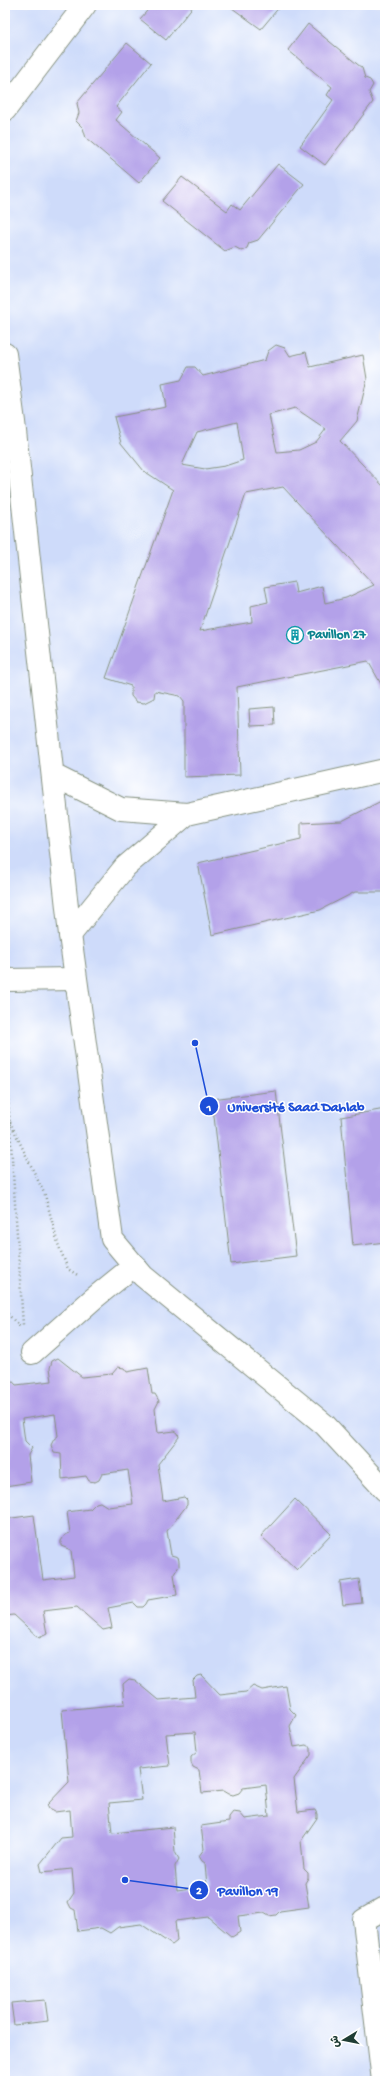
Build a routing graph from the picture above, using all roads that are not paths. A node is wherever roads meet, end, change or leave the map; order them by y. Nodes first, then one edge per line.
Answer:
1 (85, 5) edge
2 (5, 110) edge
3 (5, 354) edge
4 (10, 423) edge
5 (385, 770) edge
6 (53, 775) junction
7 (187, 814) junction
8 (70, 936) junction
9 (75, 979) junction
10 (5, 980) edge
11 (134, 1265) junction
12 (32, 1353) dead end
13 (385, 1490) edge
14 (385, 1908) edge
15 (383, 2081) edge

1 - 2 street
3 - 4 street
4 - 6 street
5 - 7 street
6 - 7 street
6 - 8 street
7 - 8 street
8 - 9 street
9 - 10 street
9 - 11 street
11 - 12 street
11 - 13 street
14 - 15 street

